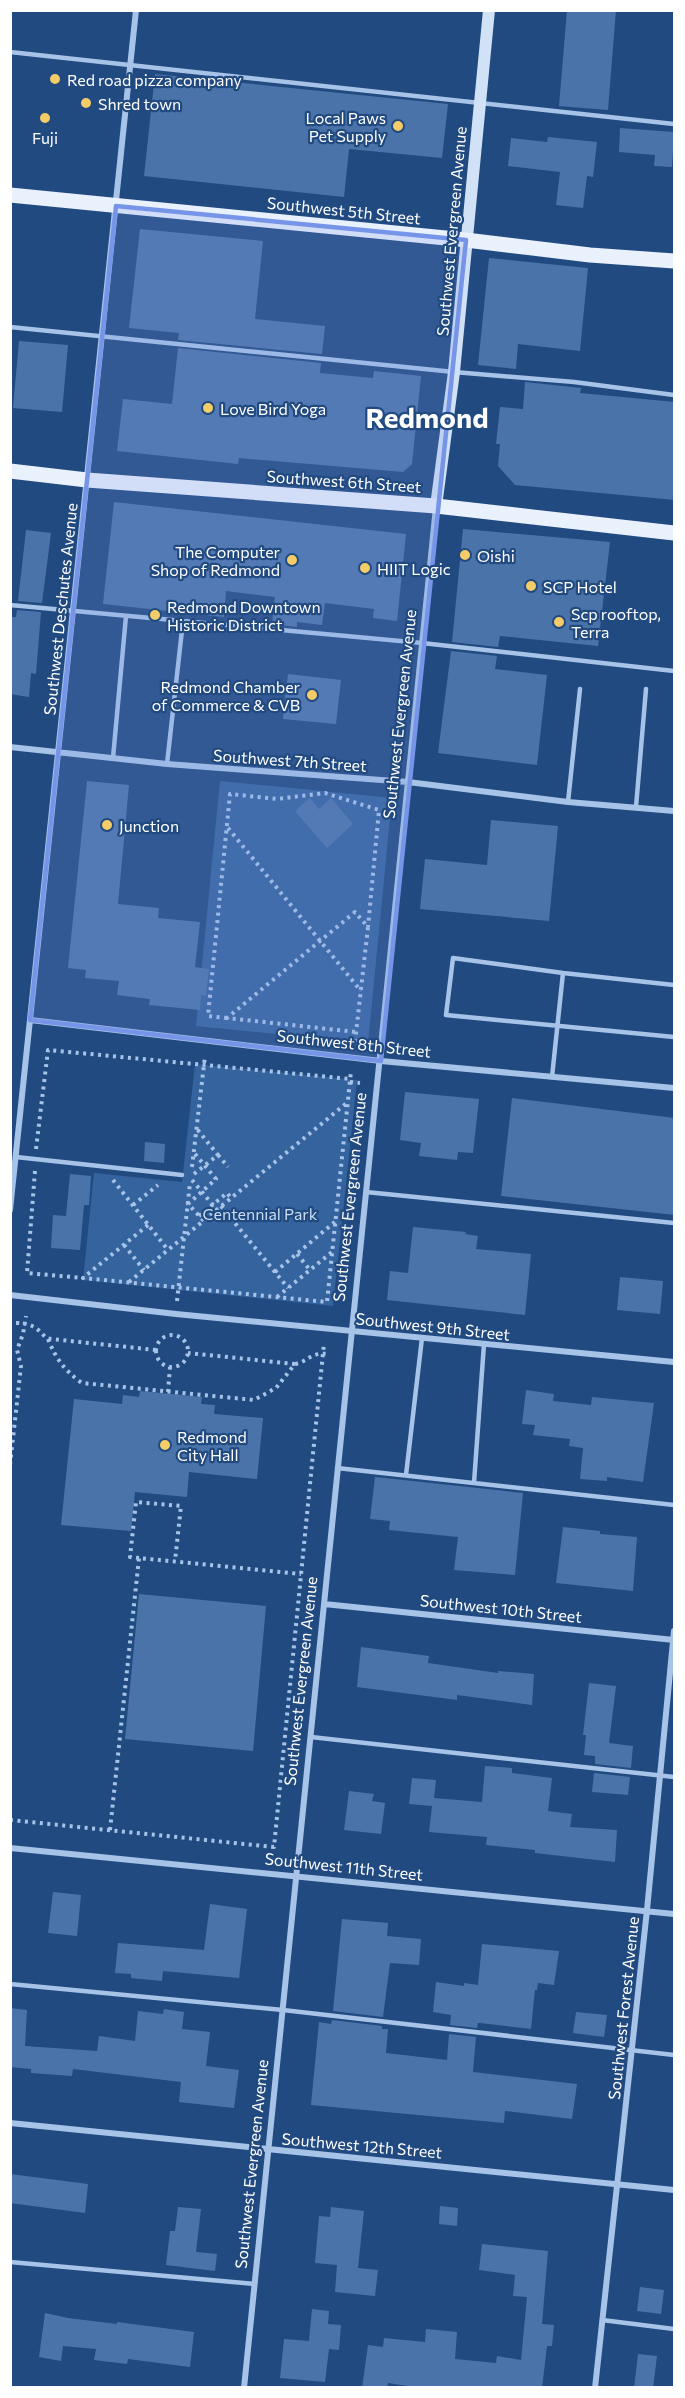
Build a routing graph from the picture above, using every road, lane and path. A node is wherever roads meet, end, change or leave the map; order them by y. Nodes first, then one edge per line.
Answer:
1 (136, 10) edge
2 (489, 10) edge
3 (10, 52) edge
4 (131, 64) junction
5 (480, 103) junction
6 (675, 124) edge
7 (10, 195) edge
8 (116, 206) junction
9 (466, 240) junction
10 (675, 261) edge
11 (10, 327) edge
12 (102, 336) junction
13 (454, 372) junction
14 (675, 394) edge
15 (10, 471) edge
16 (87, 480) junction
17 (436, 506) junction
18 (675, 533) edge
19 (10, 605) edge
20 (73, 610) junction
21 (126, 616) junction
22 (183, 621) junction
23 (422, 642) junction
24 (675, 671) edge
25 (580, 689) dead end
26 (646, 689) dead end
27 (10, 747) edge
28 (58, 753) junction
29 (113, 758) junction
30 (166, 764) junction
31 (408, 782) junction
32 (568, 802) junction
33 (636, 807) junction
34 (675, 811) edge
35 (227, 827) junction
36 (368, 927) junction
37 (321, 940) junction
38 (563, 973) junction
39 (675, 985) edge
40 (361, 991) junction
41 (227, 1018) junction
42 (30, 1020) junction
43 (557, 1026) junction
44 (356, 1032) junction
45 (675, 1037) edge
46 (355, 1042) dead end
47 (381, 1061) junction
48 (351, 1071) dead end
49 (552, 1077) junction
50 (351, 1080) junction
51 (360, 1083) dead end
52 (675, 1088) edge
53 (348, 1101) junction
54 (197, 1128) dead end
55 (194, 1154) dead end
56 (218, 1155) junction
57 (16, 1157) junction
58 (36, 1160) junction
59 (204, 1165) junction
60 (228, 1167) dead end
61 (104, 1168) junction
62 (171, 1174) junction
63 (182, 1175) dead end
64 (201, 1191) junction
65 (366, 1192) junction
66 (231, 1198) junction
67 (133, 1205) junction
68 (213, 1205) junction
69 (221, 1206) junction
70 (10, 1210) edge
71 (217, 1210) junction
72 (199, 1216) junction
73 (204, 1221) junction
74 (336, 1221) junction
75 (675, 1223) edge
76 (148, 1225) junction
77 (124, 1245) junction
78 (168, 1250) junction
79 (332, 1252) junction
80 (297, 1254) junction
81 (144, 1270) junction
82 (310, 1270) junction
83 (275, 1272) junction
84 (83, 1278) junction
85 (129, 1282) junction
86 (288, 1288) junction
87 (10, 1295) edge
88 (276, 1297) junction
89 (26, 1316) dead end
90 (16, 1323) dead end
91 (25, 1323) junction
92 (174, 1327) dead end
93 (351, 1331) junction
94 (174, 1335) junction
95 (422, 1338) junction
96 (48, 1339) junction
97 (324, 1343) dead end
98 (484, 1344) junction
99 (156, 1350) junction
100 (188, 1353) junction
101 (326, 1354) junction
102 (675, 1362) edge
103 (295, 1365) junction
104 (170, 1367) junction
105 (168, 1392) junction
106 (10, 1465) edge
107 (337, 1468) junction
108 (406, 1475) junction
109 (474, 1483) junction
110 (675, 1505) edge
111 (139, 1558) junction
112 (175, 1561) junction
113 (301, 1574) junction
114 (324, 1604) junction
115 (675, 1631) edge
116 (674, 1640) edge
117 (311, 1737) junction
118 (659, 1776) junction
119 (675, 1777) edge
120 (10, 1820) edge
121 (110, 1830) junction
122 (10, 1848) edge
123 (297, 1875) junction
124 (647, 1910) junction
125 (675, 1914) edge
126 (10, 1984) edge
127 (283, 2010) junction
128 (632, 2051) junction
129 (675, 2055) edge
130 (10, 2123) edge
131 (269, 2150) junction
132 (616, 2183) junction
133 (675, 2190) edge
134 (10, 2262) edge
135 (255, 2284) junction
136 (602, 2320) junction
137 (675, 2329) edge
138 (244, 2388) edge
139 (595, 2388) edge

1 - 4 street, Southwest Deschutes Avenue
2 - 5 main road, Southwest Evergreen Avenue
3 - 4 lane
4 - 5 lane
4 - 8 street, Southwest Deschutes Avenue
5 - 6 lane
5 - 9 main road, Southwest Evergreen Avenue
7 - 8 main road, Southwest 5th Street
8 - 9 main road, Southwest 5th Street
8 - 12 street, Southwest Deschutes Avenue
9 - 10 main road, Southwest 5th Street
9 - 13 main road, Southwest Evergreen Avenue
11 - 12 lane
12 - 13 lane
12 - 16 street, Southwest Deschutes Avenue
13 - 14 lane
13 - 17 main road, Southwest Evergreen Avenue
15 - 16 main road, Southwest 6th Street
16 - 17 main road, Southwest 6th Street
16 - 20 street, Southwest Deschutes Avenue
17 - 18 main road, Southwest 6th Street
17 - 23 street, Southwest Evergreen Avenue
19 - 20 lane
20 - 21 lane
20 - 28 street, Southwest Deschutes Avenue
21 - 22 lane
21 - 29 lane
22 - 23 lane
22 - 30 lane
23 - 24 lane
23 - 31 street, Southwest Evergreen Avenue
25 - 32 lane
26 - 33 lane
27 - 28 street, Southwest 7th Street
28 - 29 street, Southwest 7th Street
28 - 42 street, Southwest Deschutes Avenue
29 - 30 street, Southwest 7th Street
30 - 31 street, Southwest 7th Street
31 - 32 street, Southwest 7th Street
31 - 47 street, Southwest Evergreen Avenue
32 - 33 street, Southwest 7th Street
33 - 34 street, Southwest 7th Street
35 - 36 path
35 - 37 path
35 - 41 path
36 - 37 path
36 - 40 path
37 - 40 path
37 - 41 path
38 - 39 lane
38 - 43 lane
38 - 43 lane
40 - 44 path
41 - 44 path
42 - 47 street, Southwest 8th Street
42 - 57 street, Southwest Deschutes Avenue
43 - 45 lane
43 - 49 lane
44 - 46 path
47 - 49 street, Southwest 8th Street
47 - 65 street, Southwest Evergreen Avenue
48 - 50 path
49 - 52 street, Southwest 8th Street
50 - 51 path
50 - 53 path
50 - 58 path
53 - 66 path
53 - 74 path
54 - 56 path
55 - 59 path
56 - 59 path
56 - 60 path
57 - 58 lane
57 - 70 street, Southwest Deschutes Avenue
58 - 61 lane
58 - 84 path
59 - 64 path
59 - 64 path
61 - 62 lane
61 - 67 path
62 - 63 lane
62 - 67 path
64 - 68 path
64 - 72 path
65 - 75 lane
65 - 93 street, Southwest Evergreen Avenue
66 - 68 path
66 - 69 path
67 - 76 path
68 - 71 path
68 - 72 path
69 - 71 path
69 - 83 path
71 - 73 path
72 - 73 path
73 - 78 path
74 - 79 path
74 - 80 path
76 - 77 path
76 - 78 path
77 - 81 path
77 - 84 path
78 - 81 path
79 - 82 path
79 - 88 path
80 - 82 path
80 - 83 path
81 - 85 path
82 - 86 path
83 - 86 path
84 - 85 path
85 - 88 path
86 - 88 path
87 - 93 street, Southwest 9th Street
89 - 91 path
90 - 91 path
91 - 96 path
91 - 106 path
92 - 94 path
93 - 95 street, Southwest 9th Street
93 - 107 street, Southwest Evergreen Avenue
94 - 99 path
94 - 100 path
95 - 98 street, Southwest 9th Street
95 - 108 lane
96 - 99 path
96 - 105 path
97 - 101 path
98 - 102 street, Southwest 9th Street
98 - 109 lane
99 - 104 path
100 - 103 path
100 - 104 path
101 - 103 path
101 - 113 path
103 - 105 path
104 - 105 path
107 - 108 lane
107 - 114 street, Southwest Evergreen Avenue
108 - 109 lane
109 - 110 lane
111 - 112 path
111 - 112 path
111 - 121 path
112 - 113 path
113 - 121 path
114 - 116 street, Southwest 10th Street
114 - 117 street, Southwest Evergreen Avenue
115 - 116 street, Southwest Forest Avenue
116 - 118 street, Southwest Forest Avenue
117 - 118 lane
117 - 123 street, Southwest Evergreen Avenue
118 - 119 lane
118 - 124 street, Southwest Forest Avenue
120 - 121 path
122 - 123 street, Southwest 11th Street
123 - 124 street, Southwest 11th Street
123 - 127 street, Southwest Evergreen Avenue
124 - 125 street, Southwest 11th Street
124 - 128 street, Southwest Forest Avenue
126 - 127 lane
127 - 128 lane
127 - 131 street, Southwest Evergreen Avenue
128 - 129 lane
128 - 132 street, Southwest Forest Avenue
130 - 131 street, Southwest 12th Street
131 - 132 street, Southwest 12th Street
131 - 135 street, Southwest Evergreen Avenue
132 - 133 street, Southwest 12th Street
132 - 136 street, Southwest Forest Avenue
134 - 135 lane
135 - 138 street, Southwest Evergreen Avenue
136 - 137 lane
136 - 139 street, Southwest Forest Avenue

